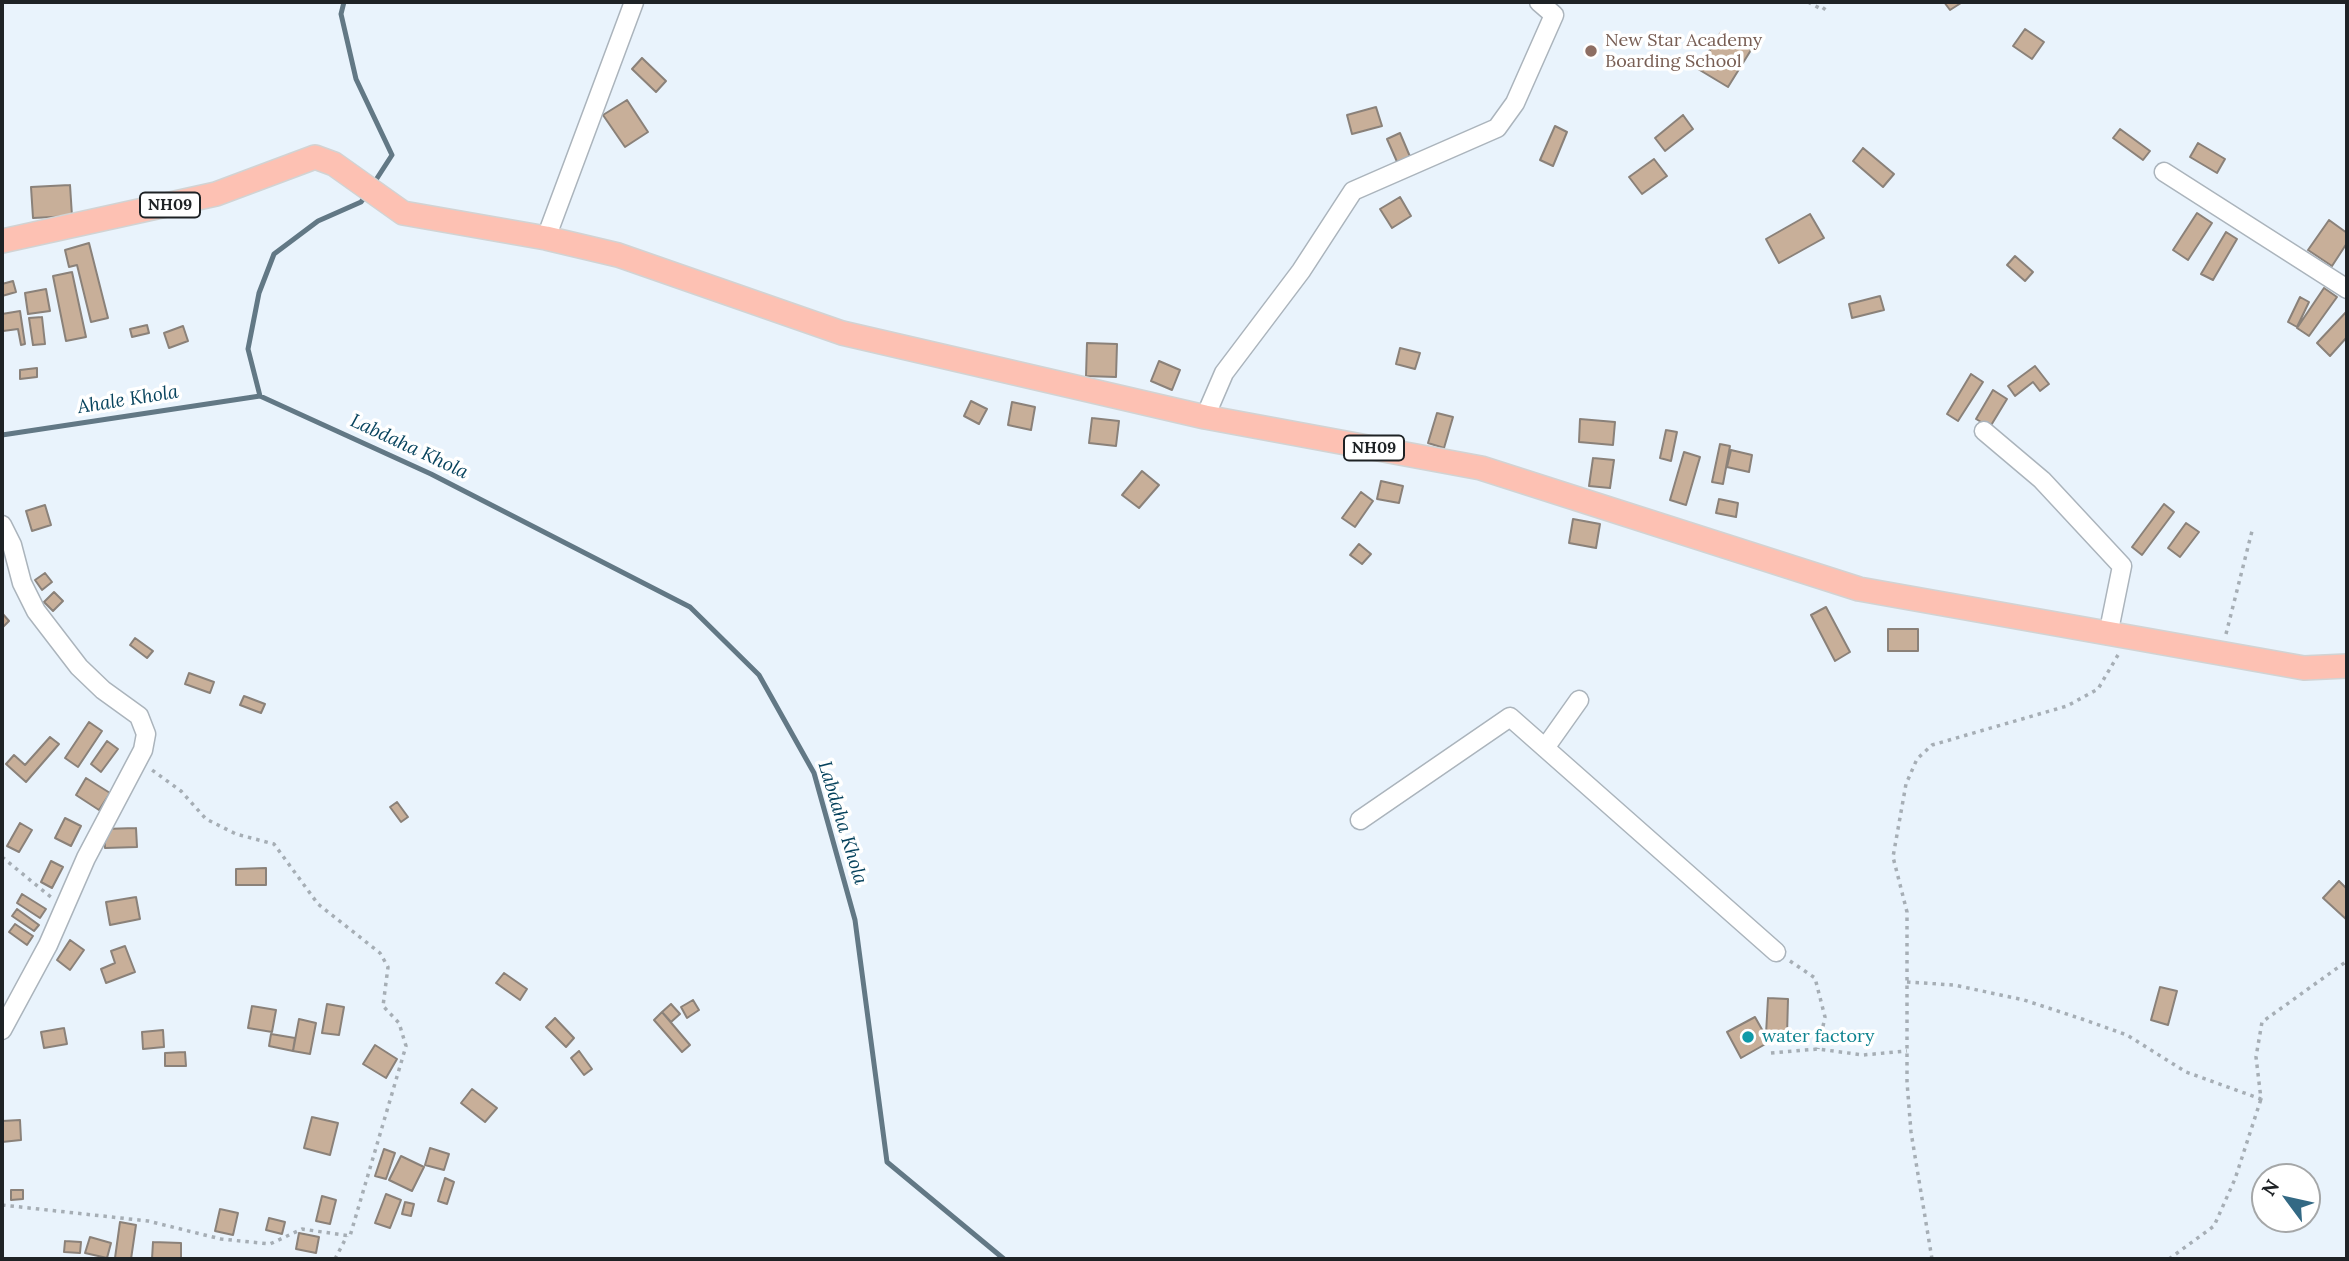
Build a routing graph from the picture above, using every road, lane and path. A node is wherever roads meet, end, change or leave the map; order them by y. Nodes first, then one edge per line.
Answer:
1 (634, 2) edge
2 (1539, 2) edge
3 (1808, 2) edge
4 (1829, 2) edge
5 (2164, 172) dead end
6 (546, 238) junction
7 (2, 241) edge
8 (2347, 289) edge
9 (1205, 417) junction
10 (1984, 431) dead end
11 (2, 525) edge
12 (2252, 531) dead end
13 (16, 559) junction
14 (2, 573) edge
15 (2118, 637) junction
16 (2221, 655) junction
17 (2347, 666) edge
18 (1579, 700) dead end
19 (1545, 748) junction
20 (143, 750) junction
21 (1360, 820) dead end
22 (2, 857) edge
23 (65, 908) junction
24 (1776, 952) joint
25 (2347, 961) edge
26 (1907, 982) junction
27 (2, 1030) edge
28 (1818, 1049) junction
29 (1907, 1051) junction
30 (1771, 1052) dead end
31 (2261, 1099) junction
32 (2, 1205) edge
33 (347, 1236) junction
34 (335, 1259) edge
35 (1932, 1259) edge
36 (2169, 1259) edge

1 - 6 street
2 - 9 street
3 - 4 path
5 - 8 street
6 - 7 main road, NH09
6 - 9 main road, NH09
9 - 15 main road, NH09
10 - 15 street
11 - 13 street
12 - 16 path
13 - 14 street
13 - 20 street
15 - 16 main road, NH09
15 - 26 path
16 - 17 main road, NH09
18 - 19 street
19 - 21 street
19 - 24 street
20 - 23 street
20 - 33 path
22 - 23 path
23 - 27 street
24 - 28 path
25 - 31 path
26 - 29 path
26 - 31 path
28 - 29 path
28 - 30 path
29 - 35 path
31 - 36 path
32 - 33 path
33 - 34 path

